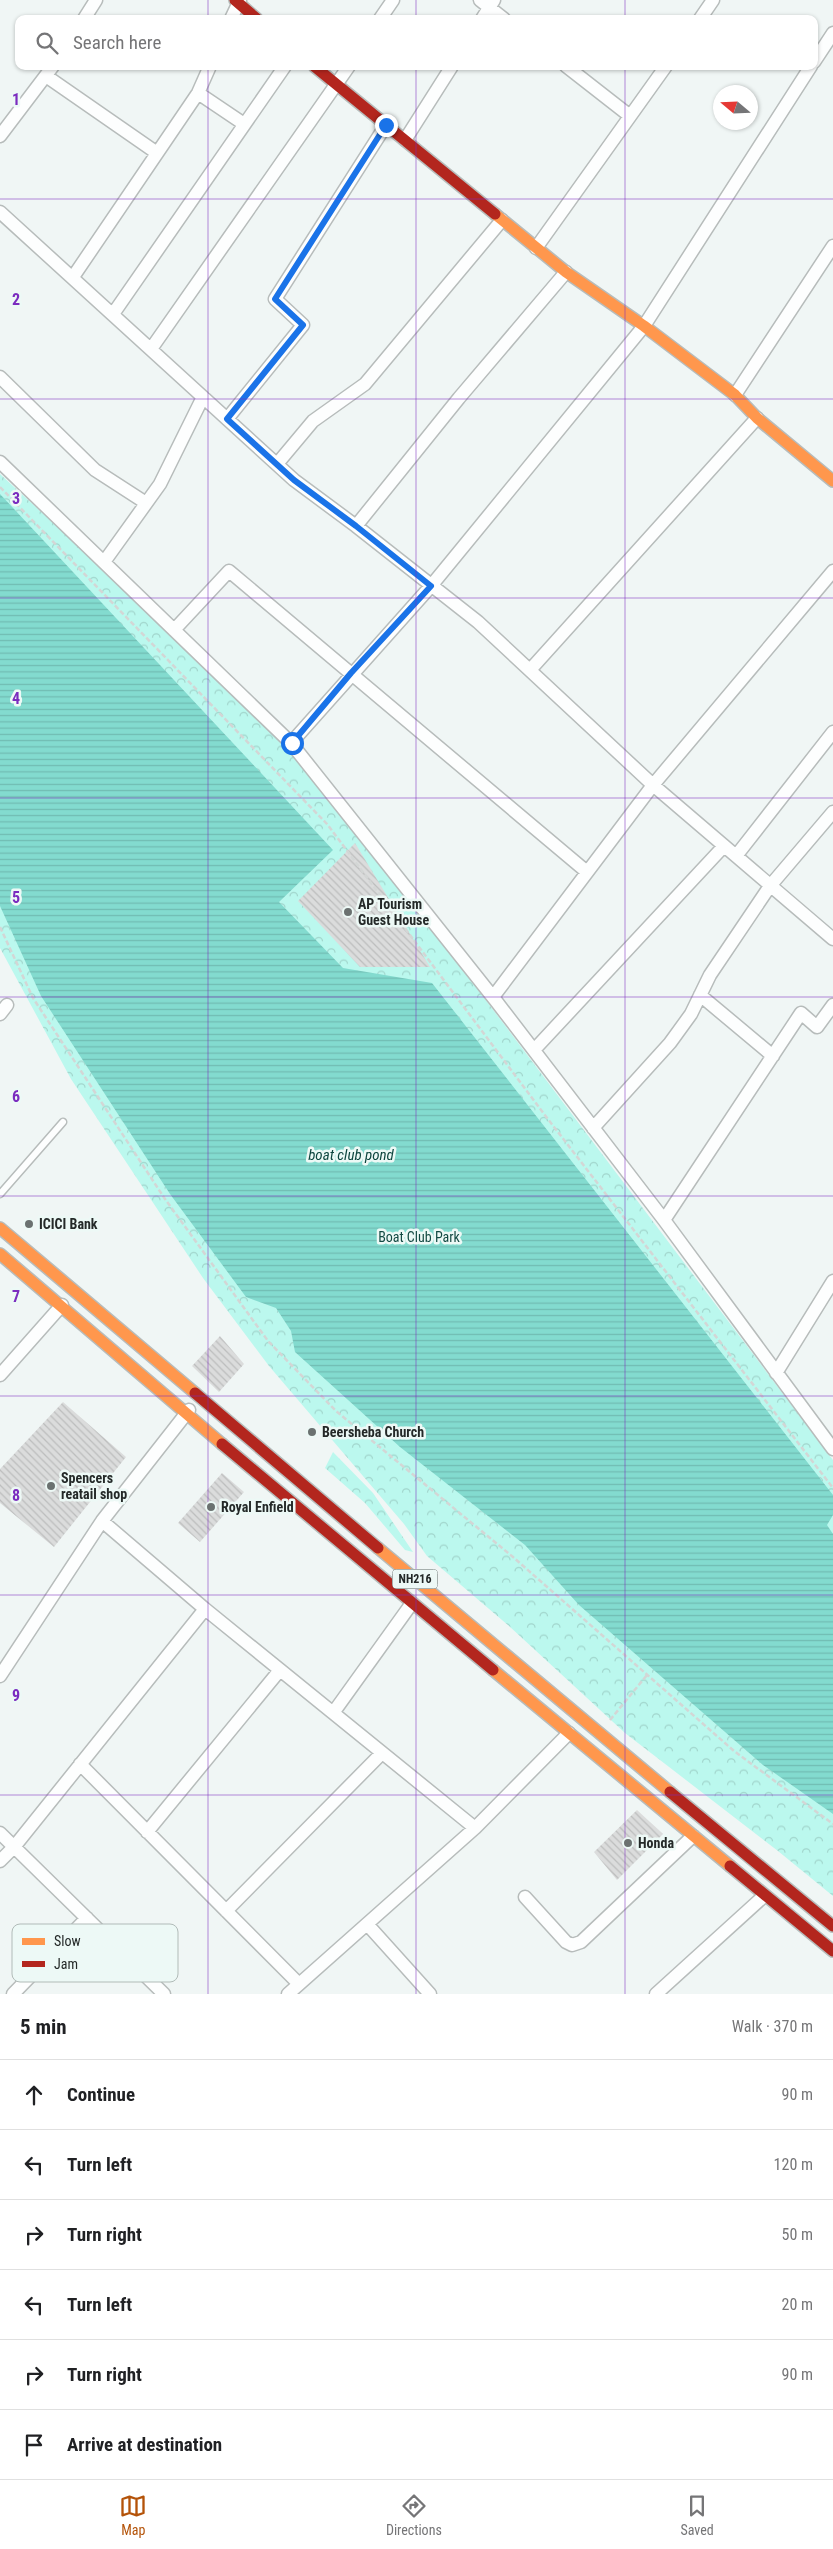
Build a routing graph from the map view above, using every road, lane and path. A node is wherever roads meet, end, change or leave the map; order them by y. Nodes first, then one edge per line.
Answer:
1 (96, 0) edge
2 (393, 0) edge
3 (713, 0) edge
4 (238, 1) edge
5 (488, 2) edge
6 (87, 15) edge
7 (233, 15) edge
8 (253, 15) edge
9 (383, 15) edge
10 (483, 15) edge
11 (500, 15) edge
12 (703, 15) edge
13 (833, 33) edge
14 (818, 56) edge
15 (208, 70) edge
16 (282, 70) edge
17 (319, 70) edge
18 (346, 70) edge
19 (449, 70) edge
20 (571, 70) edge
21 (663, 70) edge
22 (808, 70) edge
23 (49, 71) edge
24 (337, 85) junction
25 (198, 93) junction
26 (630, 116) junction
27 (244, 124) junction
28 (386, 125) junction
29 (0, 136) edge
30 (405, 140) junction
31 (157, 153) junction
32 (0, 212) edge
33 (502, 220) junction
34 (833, 246) edge
35 (536, 248) junction
36 (566, 272) junction
37 (73, 277) junction
38 (113, 314) junction
39 (644, 326) junction
40 (151, 349) junction
41 (0, 376) edge
42 (734, 395) junction
43 (203, 397) junction
44 (757, 418) junction
45 (227, 419) junction
46 (0, 462) edge
47 (276, 464) junction
48 (833, 481) edge
49 (0, 487) edge
50 (146, 504) junction
51 (356, 526) junction
52 (104, 562) junction
53 (833, 571) edge
54 (431, 586) junction
55 (174, 630) junction
56 (530, 670) junction
57 (351, 673) junction
58 (833, 732) edge
59 (292, 743) junction
60 (653, 785) junction
61 (833, 812) edge
62 (724, 846) junction
63 (736, 856) junction
64 (587, 872) junction
65 (770, 886) junction
66 (0, 928) edge
67 (833, 939) edge
68 (700, 995) junction
69 (493, 996) junction
70 (833, 1005) edge
71 (534, 1050) junction
72 (772, 1056) junction
73 (63, 1122) dead end
74 (593, 1128) junction
75 (0, 1194) edge
76 (664, 1220) junction
77 (0, 1228) edge
78 (0, 1254) edge
79 (833, 1281) edge
80 (62, 1305) junction
81 (776, 1373) junction
82 (0, 1375) edge
83 (201, 1398) junction
84 (185, 1414) junction
85 (833, 1448) edge
86 (833, 1488) edge
87 (102, 1521) junction
88 (412, 1602) junction
89 (205, 1609) junction
90 (280, 1670) junction
91 (647, 1675) junction
92 (0, 1676) edge
93 (333, 1713) junction
94 (606, 1724) dead end
95 (568, 1732) junction
96 (382, 1754) junction
97 (80, 1764) junction
98 (833, 1824) edge
99 (475, 1828) junction
100 (148, 1832) junction
101 (0, 1833) edge
102 (693, 1836) junction
103 (14, 1847) junction
104 (0, 1861) edge
105 (764, 1896) junction
106 (525, 1898) dead end
107 (226, 1910) junction
108 (86, 1918) junction
109 (80, 1924) edge
110 (92, 1924) edge
111 (367, 1924) junction
112 (833, 1926) edge
113 (833, 1951) edge
114 (25, 1982) edge
115 (152, 1982) edge
116 (299, 1984) junction
117 (13, 1994) edge
118 (164, 1994) edge
119 (288, 1994) edge
120 (430, 1994) edge
121 (656, 1994) edge

1 - 6 street
2 - 9 street
3 - 12 street
4 - 7 street
4 - 8 main road
5 - 10 street
5 - 11 street
13 - 14 street
15 - 25 street
16 - 27 street
17 - 24 main road
18 - 24 street
19 - 30 street
20 - 26 street
21 - 26 street
22 - 39 street
23 - 29 street
23 - 31 street
24 - 28 main road
24 - 40 street
25 - 27 street
25 - 31 street
26 - 35 street
27 - 38 street
28 - 30 main road
28 - 45 street
30 - 33 main road
31 - 37 street
32 - 37 street
33 - 35 main road
33 - 47 street
34 - 42 street
35 - 36 main road
36 - 39 main road
36 - 51 street
37 - 38 street
38 - 40 street
39 - 42 main road
39 - 54 street
40 - 43 street
41 - 50 street
42 - 44 main road
43 - 45 street
43 - 50 street
44 - 48 main road
44 - 56 street
45 - 47 street
46 - 52 street
47 - 51 street
49 - 86 path
50 - 52 street
51 - 54 street
52 - 55 street
53 - 60 street
54 - 56 street
54 - 57 street
55 - 57 street
55 - 59 street
56 - 60 street
57 - 59 street
57 - 64 street
58 - 63 street
59 - 69 street
60 - 62 street
60 - 64 street
61 - 65 street
62 - 63 street
62 - 71 street
63 - 65 street
64 - 69 street
65 - 67 street
65 - 68 street
66 - 91 path
68 - 72 street
68 - 74 street
69 - 71 street
70 - 72 street
71 - 74 street
72 - 76 street
73 - 75 lane
74 - 76 street
76 - 81 street
77 - 83 main road, NH216
78 - 80 main road, NH216
79 - 81 street
80 - 82 street
80 - 84 main road, NH216
81 - 85 street
83 - 84 street
83 - 112 main road, NH216
84 - 87 street
84 - 88 main road, NH216
87 - 89 street
87 - 92 street
88 - 93 street
88 - 95 main road, NH216
89 - 90 street
89 - 97 street
90 - 93 street
90 - 100 street
91 - 94 path
91 - 98 path
93 - 96 street
95 - 99 street
95 - 102 main road, NH216
96 - 99 street
96 - 107 street
97 - 100 street
97 - 103 street
99 - 111 street
100 - 107 street
101 - 103 street
102 - 105 main road, NH216
102 - 106 street
103 - 104 street
103 - 108 street
105 - 113 main road, NH216
105 - 121 street
107 - 116 street
108 - 109 street
108 - 110 street
111 - 116 street
111 - 120 street
114 - 117 street
115 - 118 street
116 - 119 street

